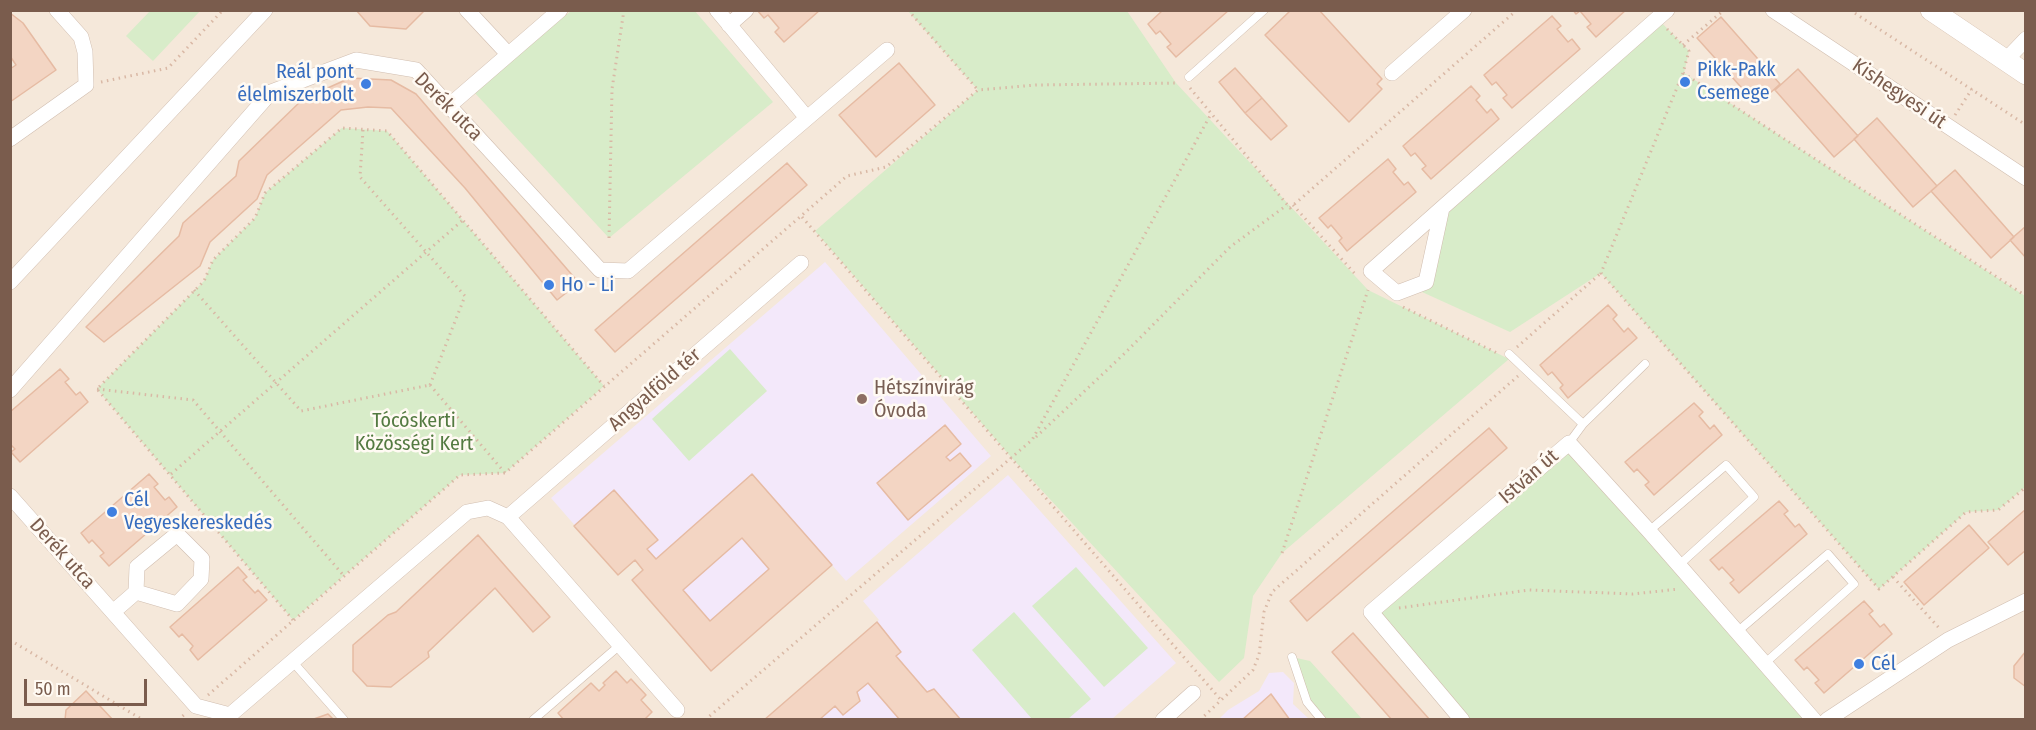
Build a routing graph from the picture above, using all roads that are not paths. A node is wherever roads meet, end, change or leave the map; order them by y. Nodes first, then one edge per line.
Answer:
1 (57, 10) edge
2 (265, 10) edge
3 (467, 10) edge
4 (560, 10) edge
5 (717, 10) edge
6 (746, 10) edge
7 (1264, 10) edge
8 (1464, 10) edge
9 (1773, 10) edge
10 (1931, 10) edge
11 (1662, 15) edge
12 (729, 25) junction
13 (2025, 39) edge
14 (887, 50) dead end
15 (508, 54) junction
16 (2006, 60) junction
17 (1392, 73) dead end
18 (2025, 74) edge
19 (1189, 77) dead end
20 (450, 105) junction
21 (807, 118) junction
22 (10, 139) edge
23 (2025, 178) edge
24 (1442, 208) junction
25 (801, 263) dead end
26 (10, 282) edge
27 (1509, 357) road end
28 (1645, 363) dead end
29 (10, 390) edge
30 (1582, 424) junction
31 (1569, 443) junction
32 (10, 496) edge
33 (508, 517) junction
34 (1649, 531) junction
35 (1679, 565) junction
36 (136, 592) junction
37 (2025, 601) edge
38 (113, 612) junction
39 (1737, 632) junction
40 (620, 645) junction
41 (1292, 657) dead end
42 (292, 661) junction
43 (1764, 664) junction
44 (1193, 693) dead end
45 (677, 710) dead end
46 (344, 720) edge
47 (533, 720) edge
48 (1163, 720) edge
49 (1322, 720) edge
50 (1462, 720) edge
51 (1814, 720) edge
52 (1827, 720) edge

1 - 22 street
2 - 26 street
3 - 15 street
4 - 15 street
5 - 12 street
6 - 12 street
7 - 19 lane
8 - 17 street
9 - 23 street, Kishegyesi út
10 - 16 street
11 - 24 street
12 - 21 street
13 - 16 street
14 - 21 street, Derék utca
15 - 20 street
16 - 18 street
20 - 21 street, Derék utca
20 - 29 street, Derék utca
24 - 24 street
25 - 33 street, Angyalföld tér
27 - 30 lane
28 - 30 lane
30 - 31 lane
31 - 34 street, István út
31 - 50 street, István út
32 - 38 street, Derék utca
33 - 40 street
33 - 42 street
34 - 35 street, István út
34 - 35 lane
35 - 39 street, István út
36 - 36 street
36 - 38 street
37 - 52 street
38 - 42 street, Derék utca
39 - 43 street, István út
39 - 43 lane
40 - 45 street
40 - 47 lane
41 - 49 lane
42 - 46 lane
43 - 51 street, István út
44 - 48 street

